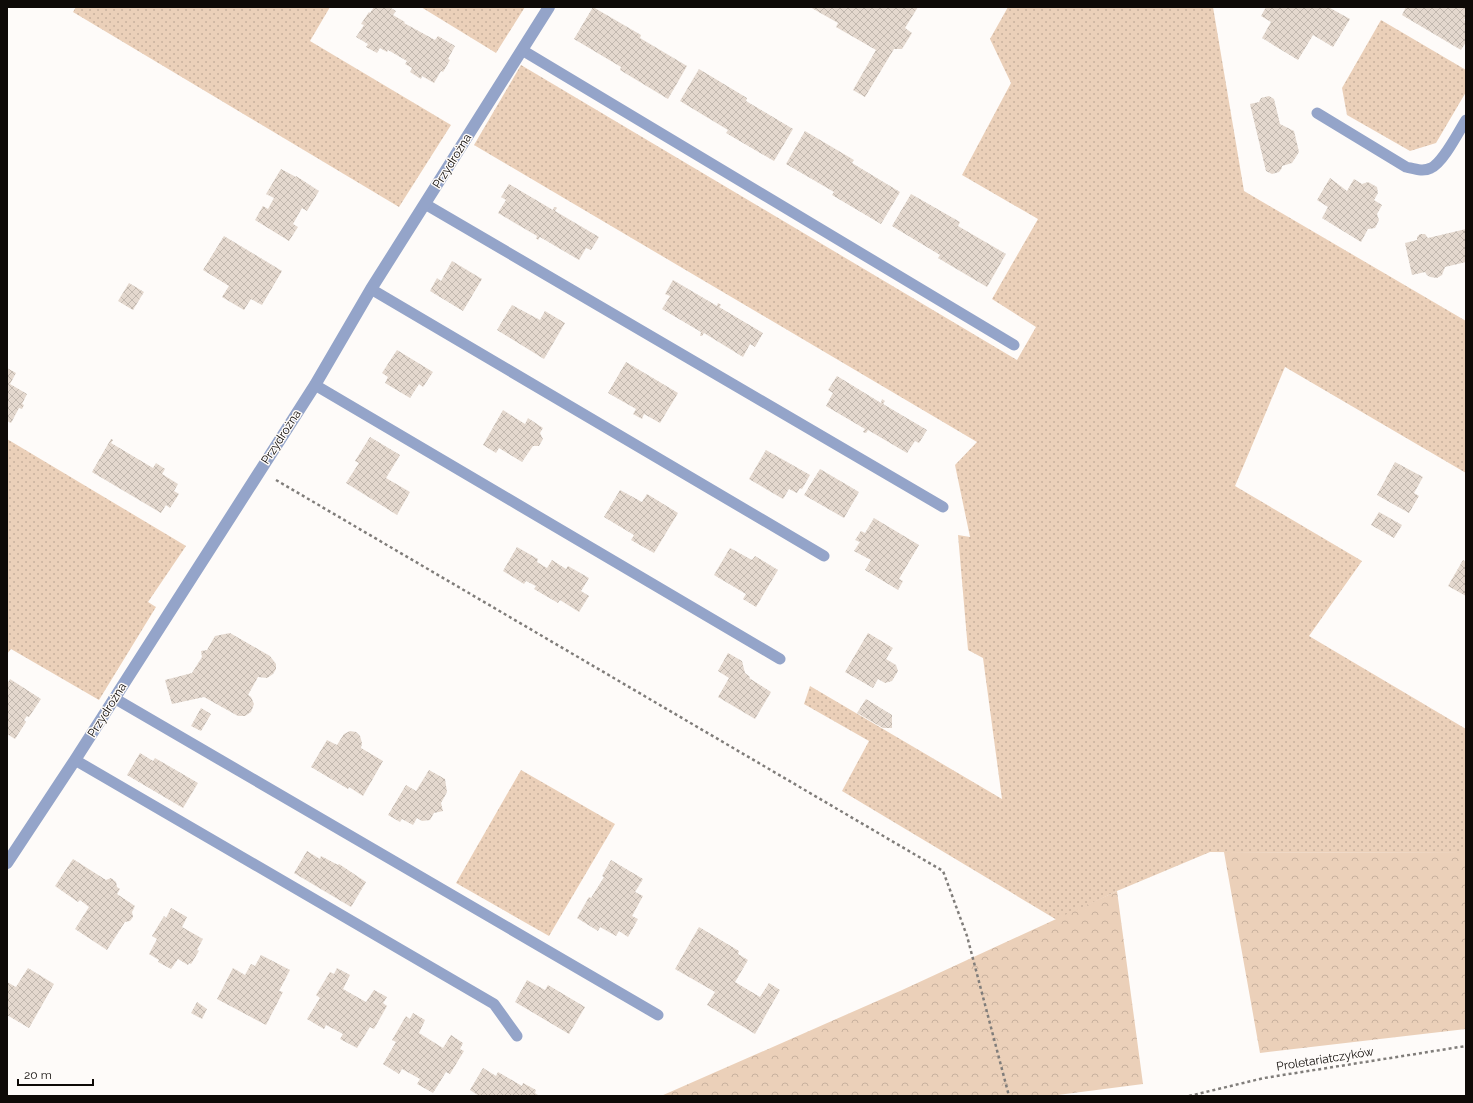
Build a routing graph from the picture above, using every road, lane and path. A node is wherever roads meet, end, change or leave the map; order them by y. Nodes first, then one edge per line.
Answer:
1 (549, 7) edge
2 (522, 50) junction
3 (1318, 113) dead end
4 (1466, 120) edge
5 (425, 204) junction
6 (371, 289) junction
7 (1014, 345) dead end
8 (315, 385) junction
9 (260, 471) junction
10 (943, 507) dead end
11 (824, 556) dead end
12 (780, 659) dead end
13 (114, 698) junction
14 (75, 760) junction
15 (7, 863) edge
16 (658, 1015) dead end
17 (517, 1036) dead end
18 (1466, 1046) edge
19 (1009, 1096) edge
20 (1189, 1096) edge

1 - 2 street, Przydrożna
2 - 5 street, Przydrożna
2 - 7 lane
3 - 4 lane
5 - 6 street, Przydrożna
5 - 10 lane
6 - 8 street, Przydrożna
6 - 11 lane
8 - 9 street, Przydrożna
8 - 12 lane
9 - 13 street, Przydrożna
9 - 19 path
13 - 14 street, Przydrożna
13 - 16 lane
14 - 15 street, Przydrożna
14 - 17 lane
18 - 20 path, Proletariatczyków

